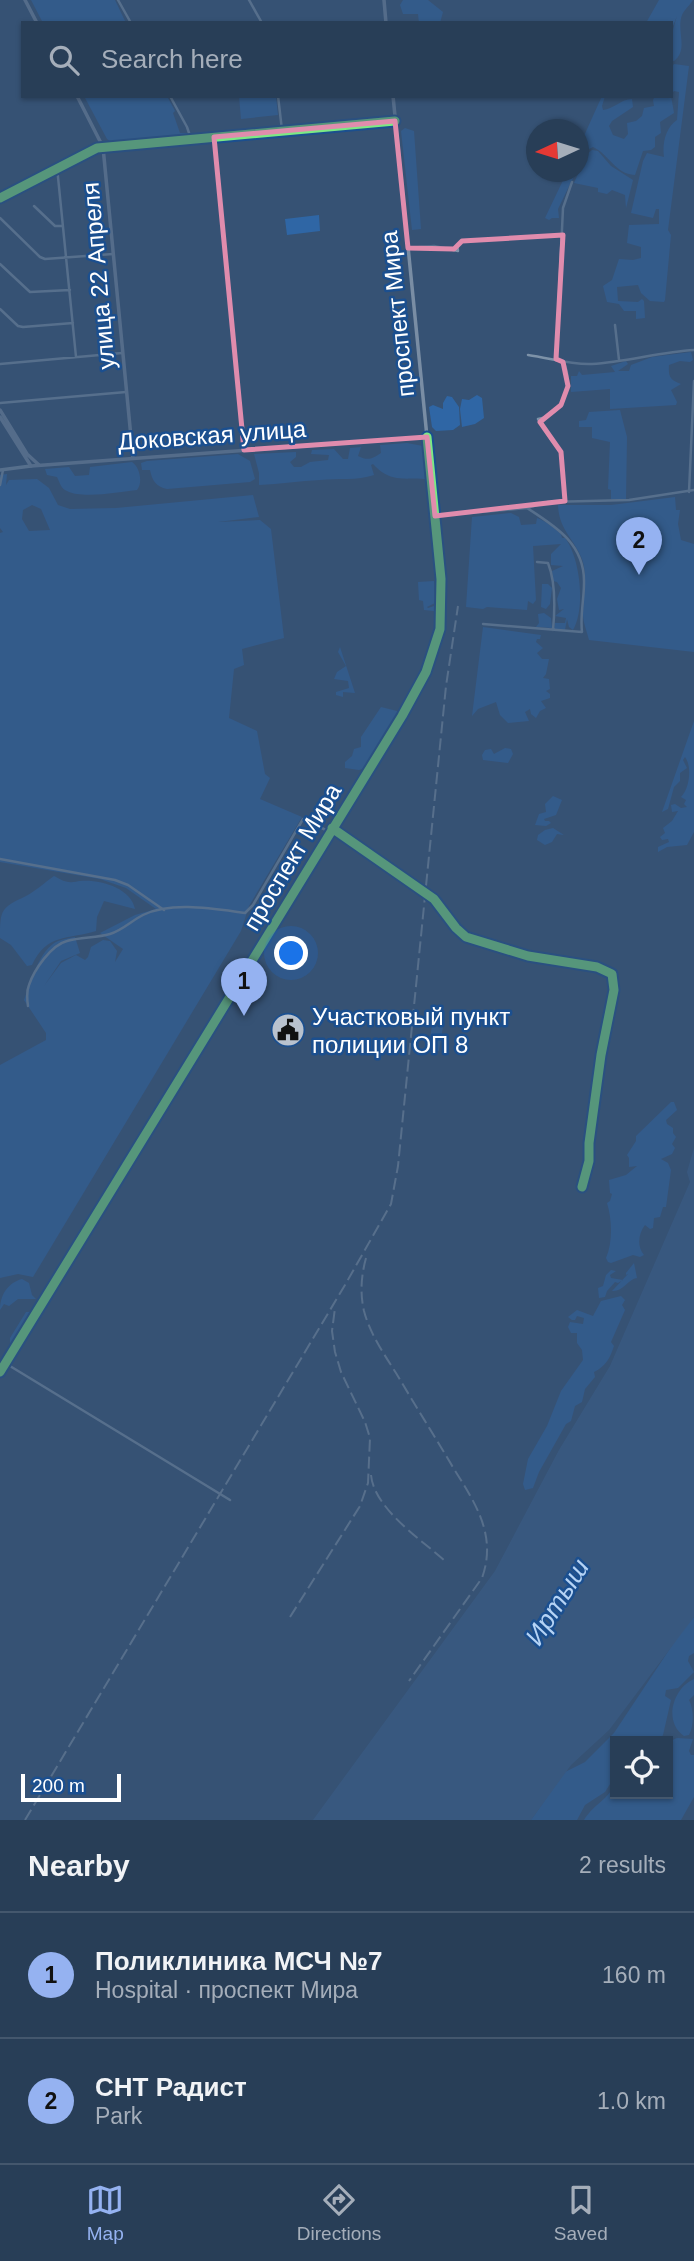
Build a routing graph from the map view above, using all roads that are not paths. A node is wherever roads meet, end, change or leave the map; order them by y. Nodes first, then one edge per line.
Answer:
1 (25, 0) edge
2 (118, 0) edge
3 (249, 0) edge
4 (384, 0) edge
5 (36, 21) edge
6 (130, 21) edge
7 (261, 21) edge
8 (386, 21) edge
9 (78, 98) edge
10 (171, 98) edge
11 (278, 98) edge
12 (393, 98) edge
13 (395, 121) junction
14 (282, 131) junction
15 (214, 137) junction
16 (191, 139) junction
17 (103, 147) junction
18 (57, 167) junction
19 (572, 182) dead end
20 (0, 198) edge
21 (34, 206) dead end
22 (0, 218) edge
23 (63, 226) junction
24 (563, 234) junction
25 (408, 248) junction
26 (113, 254) junction
27 (66, 259) junction
28 (0, 264) edge
29 (69, 290) junction
30 (0, 309) edge
31 (73, 323) junction
32 (615, 325) dead end
33 (694, 350) edge
34 (122, 353) junction
35 (528, 355) dead end
36 (76, 357) junction
37 (556, 359) junction
38 (619, 360) junction
39 (563, 362) junction
40 (0, 364) edge
41 (694, 381) edge
42 (694, 387) edge
43 (126, 392) junction
44 (0, 403) edge
45 (0, 410) edge
46 (0, 417) edge
47 (427, 437) junction
48 (244, 450) junction
49 (133, 458) junction
50 (31, 466) junction
51 (39, 466) junction
52 (1, 470) edge
53 (0, 485) edge
54 (694, 490) edge
55 (689, 492) junction
56 (565, 501) junction
57 (527, 508) junction
58 (435, 516) junction
59 (537, 562) dead end
60 (483, 624) dead end
61 (553, 630) junction
62 (331, 830) junction
63 (0, 859) edge
64 (164, 910) junction
65 (28, 1006) dead end
66 (582, 1187) dead end
67 (5, 1363) junction
68 (0, 1372) edge
69 (230, 1500) dead end

1 - 5 main road
2 - 6 street
3 - 7 street
4 - 8 main road
9 - 17 main road, улица 22 Апреля
10 - 16 street
11 - 14 street
12 - 13 main road, проспект Мира
13 - 14 street
13 - 25 main road, проспект Мира
14 - 15 street
15 - 16 street
15 - 48 street
16 - 17 street
17 - 18 street
17 - 26 main road, улица 22 Апреля
18 - 20 street
18 - 23 street
19 - 24 street
21 - 23 street
22 - 27 street
23 - 27 street
24 - 25 street
24 - 37 street
25 - 47 main road, проспект Мира
26 - 27 street
26 - 34 main road, улица 22 Апреля
27 - 29 street
28 - 29 street
29 - 31 street
30 - 31 street
31 - 36 street
32 - 38 street
33 - 38 street
34 - 36 street
34 - 43 main road, улица 22 Апреля
35 - 37 street
36 - 40 street
37 - 39 street
38 - 39 street
39 - 56 street
41 - 42 street
42 - 55 street
43 - 44 street
43 - 49 main road, улица 22 Апреля
45 - 51 main road
46 - 50 main road
47 - 48 main road, Доковская улица
47 - 58 street, проспект Мира
48 - 49 main road, Доковская улица
49 - 51 main road, Доковская улица
50 - 51 main road, Доковская улица
50 - 52 street, Доковская улица
52 - 53 street
54 - 55 street
55 - 56 street
56 - 57 street
57 - 58 street
57 - 61 street
58 - 62 street, проспект Мира
59 - 61 street
60 - 61 street
62 - 64 street
62 - 66 street
62 - 67 street, проспект Мира
63 - 64 street
64 - 65 street
67 - 68 street, проспект Мира
67 - 69 street

